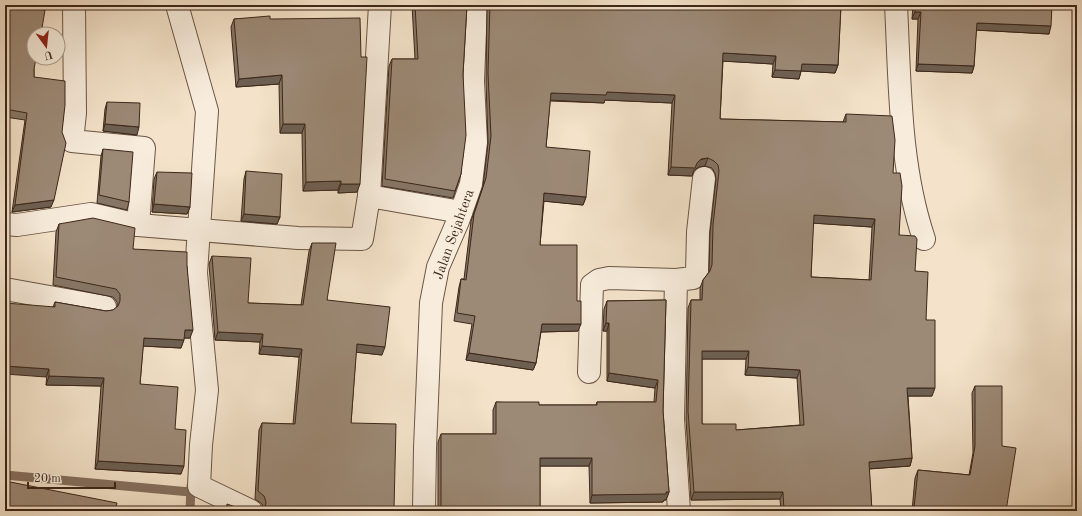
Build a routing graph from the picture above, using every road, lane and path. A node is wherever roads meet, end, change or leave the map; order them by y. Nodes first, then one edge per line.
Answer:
1 (74, 5) edge
2 (177, 5) edge
3 (380, 5) edge
4 (476, 5) edge
5 (896, 5) edge
6 (704, 178) dead end
7 (369, 196) junction
8 (461, 212) junction
9 (5, 224) edge
10 (138, 225) junction
11 (198, 229) junction
12 (924, 239) dead end
13 (676, 280) junction
14 (5, 289) edge
15 (105, 307) dead end
16 (589, 372) dead end
17 (251, 511) edge
18 (424, 511) edge
19 (678, 511) edge

1 - 10 street
2 - 11 street
3 - 7 street
4 - 8 street, Jalan Sejahtera
5 - 12 street
6 - 13 street
7 - 8 street
7 - 11 street
8 - 18 street, Jalan Sejahtera
9 - 10 street
10 - 11 street
11 - 17 street
13 - 16 street
13 - 19 street
14 - 15 street

